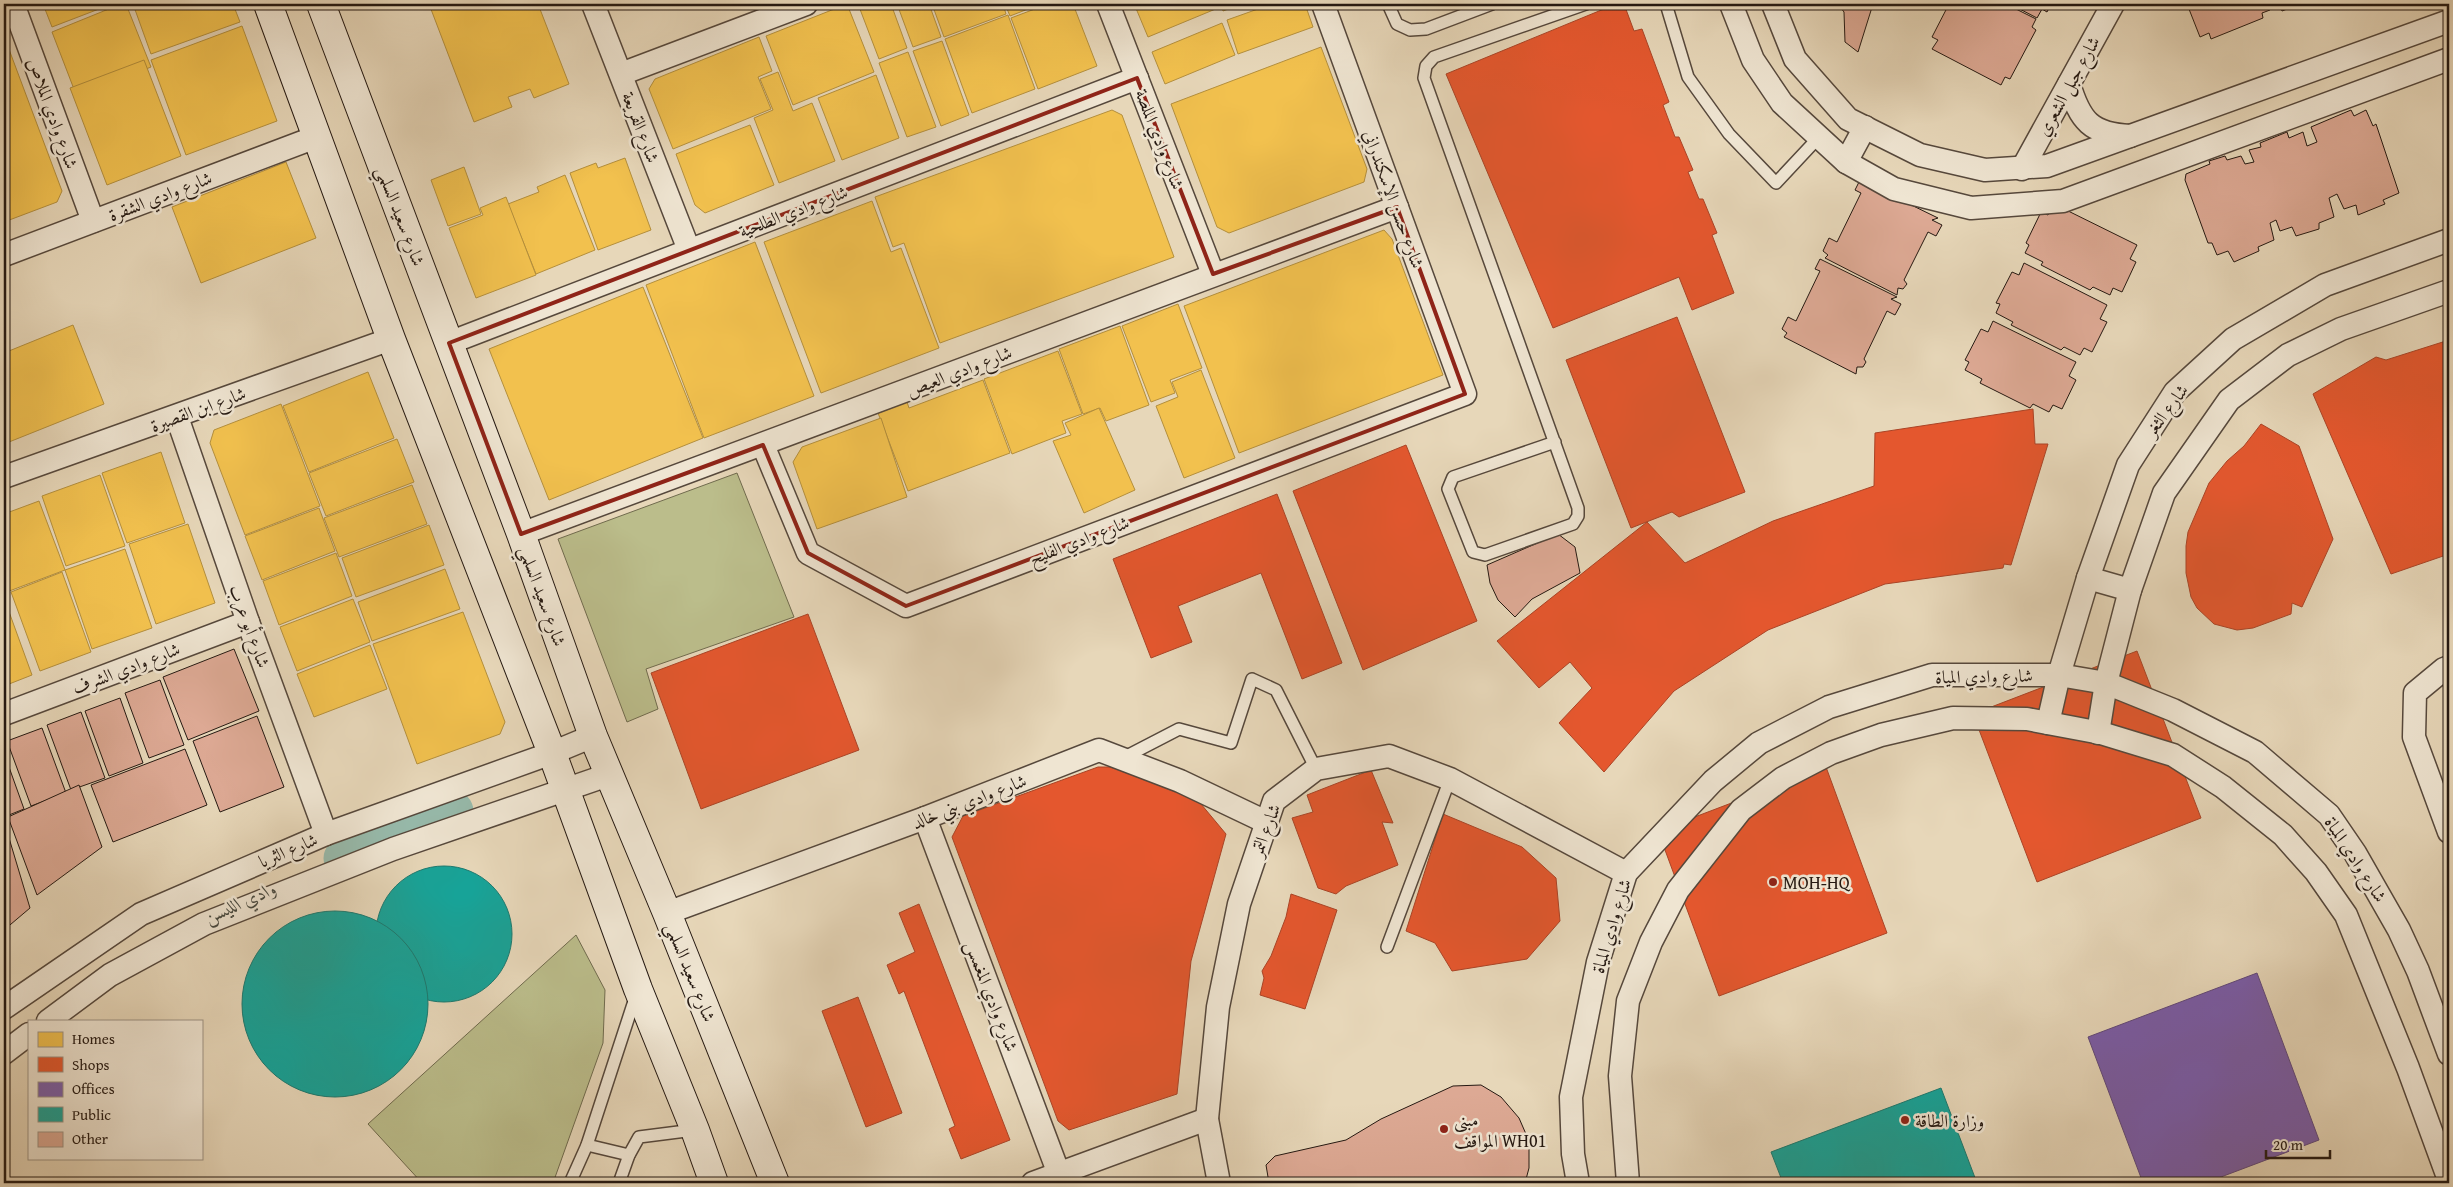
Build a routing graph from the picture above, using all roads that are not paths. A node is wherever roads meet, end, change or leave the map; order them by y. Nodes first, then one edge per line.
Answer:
1 (13, 4) edge
2 (268, 4) edge
3 (321, 4) edge
4 (593, 4) edge
5 (806, 4) edge
6 (1108, 4) edge
7 (1323, 4) edge
8 (1388, 4) edge
9 (1492, 4) edge
10 (1586, 4) edge
11 (1666, 4) edge
12 (1730, 4) edge
13 (1773, 4) edge
14 (2113, 4) edge
15 (2449, 20) edge
16 (2449, 59) edge
17 (621, 74) junction
18 (1137, 78) junction
19 (2069, 84) junction
20 (1864, 127) junction
21 (316, 136) junction
22 (2131, 136) junction
23 (1819, 137) junction
24 (1846, 162) junction
25 (2022, 169) junction
26 (1397, 207) junction
27 (93, 221) junction
28 (2449, 240) edge
29 (689, 250) junction
30 (4, 255) edge
31 (1214, 274) junction
32 (2449, 291) edge
33 (391, 338) junction
34 (449, 343) junction
35 (1465, 394) joint
36 (177, 417) junction
37 (1555, 442) junction
38 (763, 445) junction
39 (4, 477) edge
40 (521, 534) junction
41 (2088, 578) junction
42 (2130, 590) junction
43 (248, 622) junction
44 (2446, 668) edge
45 (2059, 675) junction
46 (2106, 683) junction
47 (4, 714) edge
48 (2048, 723) junction
49 (2098, 733) junction
50 (593, 736) junction
51 (552, 753) junction
52 (1121, 759) junction
53 (1316, 769) junction
54 (608, 775) junction
55 (1450, 779) junction
56 (566, 789) junction
57 (925, 818) junction
58 (1266, 822) junction
59 (2449, 832) edge
60 (326, 834) junction
61 (1626, 873) junction
62 (667, 913) junction
63 (1387, 947) dead end
64 (638, 989) junction
65 (4, 1008) edge
66 (49, 1020) edge
67 (28, 1035) edge
68 (4, 1053) edge
69 (2449, 1054) edge
70 (1207, 1120) junction
71 (695, 1130) junction
72 (587, 1145) junction
73 (629, 1155) junction
74 (1059, 1174) junction
75 (2449, 1180) edge
76 (570, 1183) edge
77 (619, 1183) edge
78 (714, 1183) edge
79 (775, 1183) edge
80 (1033, 1183) edge
81 (1219, 1183) edge
82 (1578, 1183) edge
83 (1628, 1183) edge

1 - 27 street, شارع وادي الملاص
2 - 21 street
3 - 34 street, شارع سعيد السلمي
4 - 17 street, شارع القريعة
5 - 17 street
6 - 18 street, شارع وادي الملصة
7 - 26 street, شارع حسن الإسكندراني
8 - 9 lane
10 - 37 lane
11 - 23 lane
12 - 23 street
13 - 20 street
14 - 19 street, شارع جبل الشعري
15 - 22 street
16 - 24 street
17 - 29 street, شارع القريعة
18 - 29 street, شارع وادي الطلحية
18 - 31 street, شارع وادي الملصة
19 - 22 street
19 - 25 street, شارع جبل الشعري
20 - 24 street
20 - 25 street
21 - 27 street, شارع وادي الشقرة
21 - 33 street
22 - 25 street
23 - 24 street
26 - 31 street, شارع وادي العيص
26 - 35 street, شارع حسن الإسكندراني
27 - 30 street, شارع وادي الشقرة
28 - 41 street, شارع الثغر
29 - 34 street, شارع وادي الطلحية
31 - 38 street, شارع وادي العيص
32 - 42 street
33 - 36 street, شارع ابن القصيرة
33 - 51 street
34 - 40 street, شارع سعيد السلمي
35 - 38 street, شارع وادي الفليح
36 - 39 street, شارع ابن القصيرة
36 - 43 street, شارع أبو عرب
37 - 37 lane
38 - 40 street, شارع وادي العيص
40 - 50 street, شارع سعيد السلمي
41 - 42 street
41 - 45 street, شارع الثغر
42 - 46 street
43 - 47 street, شارع وادي الشرف
43 - 60 street, شارع أبو عرب
44 - 59 street
45 - 46 street, شارع وادي المياة
45 - 48 street, شارع الثغر
45 - 61 street, شارع وادي المياة
46 - 49 street
46 - 69 street, شارع وادي المياة
48 - 49 street
48 - 83 street
49 - 75 street
50 - 51 street, شارع الثريا
50 - 54 street, شارع سعيد السلمي
51 - 56 street
51 - 60 street, شارع الثريا
52 - 53 lane
52 - 57 street, شارع وادي بني خالد
52 - 58 street, شارع وادي بني خالد
53 - 55 street, شارع التمر
53 - 58 street, شارع التمر
54 - 56 street, شارع الثريا
54 - 62 street, شارع سعيد السلمي
55 - 61 street, شارع التمر
55 - 63 lane
56 - 64 street
56 - 66 street, شارع الثريا
57 - 62 street, شارع وادي بني خالد
57 - 74 street, شارع وادي المغمس
58 - 70 street, شارع التمر
60 - 65 street, شارع الثريا
61 - 82 street, شارع وادي المياة
62 - 79 street, شارع سعيد السلمي
64 - 71 street
64 - 72 lane
67 - 68 street
70 - 74 street
70 - 81 street, شارع التمر
71 - 73 lane
71 - 78 street
72 - 73 lane
72 - 76 lane
73 - 77 lane
74 - 80 street

